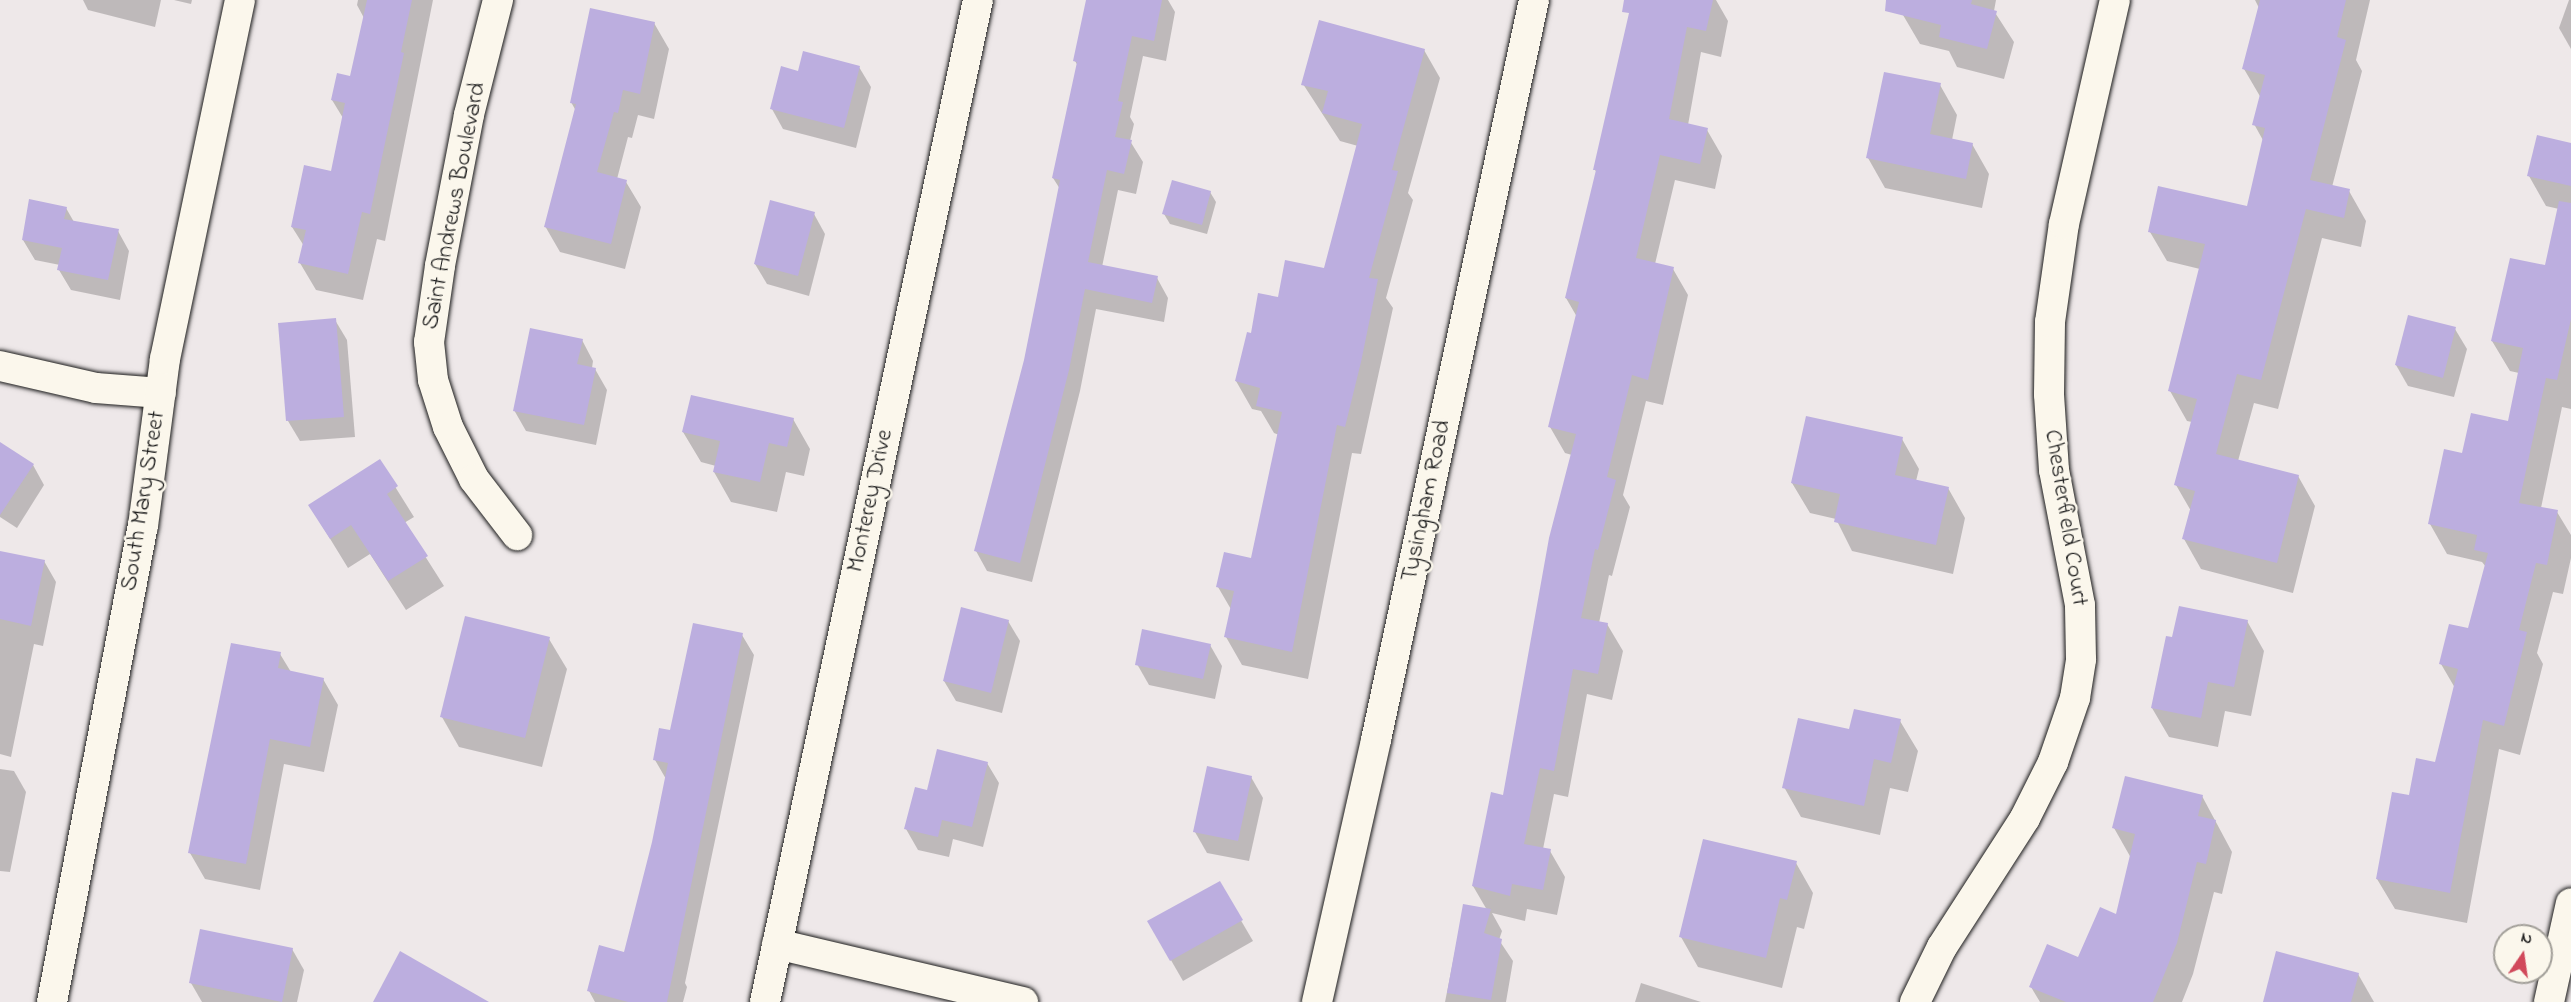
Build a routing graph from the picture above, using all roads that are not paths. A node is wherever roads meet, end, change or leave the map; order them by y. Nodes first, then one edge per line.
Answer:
1 (240, 0) edge
2 (498, 0) edge
3 (978, 0) edge
4 (1534, 0) edge
5 (2115, 0) edge
6 (0, 366) edge
7 (161, 393) junction
8 (517, 535) dead end
9 (2571, 903) edge
10 (777, 944) junction
11 (52, 1002) edge
12 (765, 1002) edge
13 (1023, 1002) edge
14 (1317, 1002) edge
15 (1915, 1002) edge
16 (2549, 1002) edge

1 - 7 street, South Mary Street
2 - 8 street, Saint Andrews Boulevard
3 - 10 street, Monterey Drive
4 - 14 street, Tysingham Road
5 - 15 street, Chesterfield Court
6 - 7 street
7 - 11 street, South Mary Street
9 - 16 street
10 - 12 street, Monterey Drive
10 - 13 street

